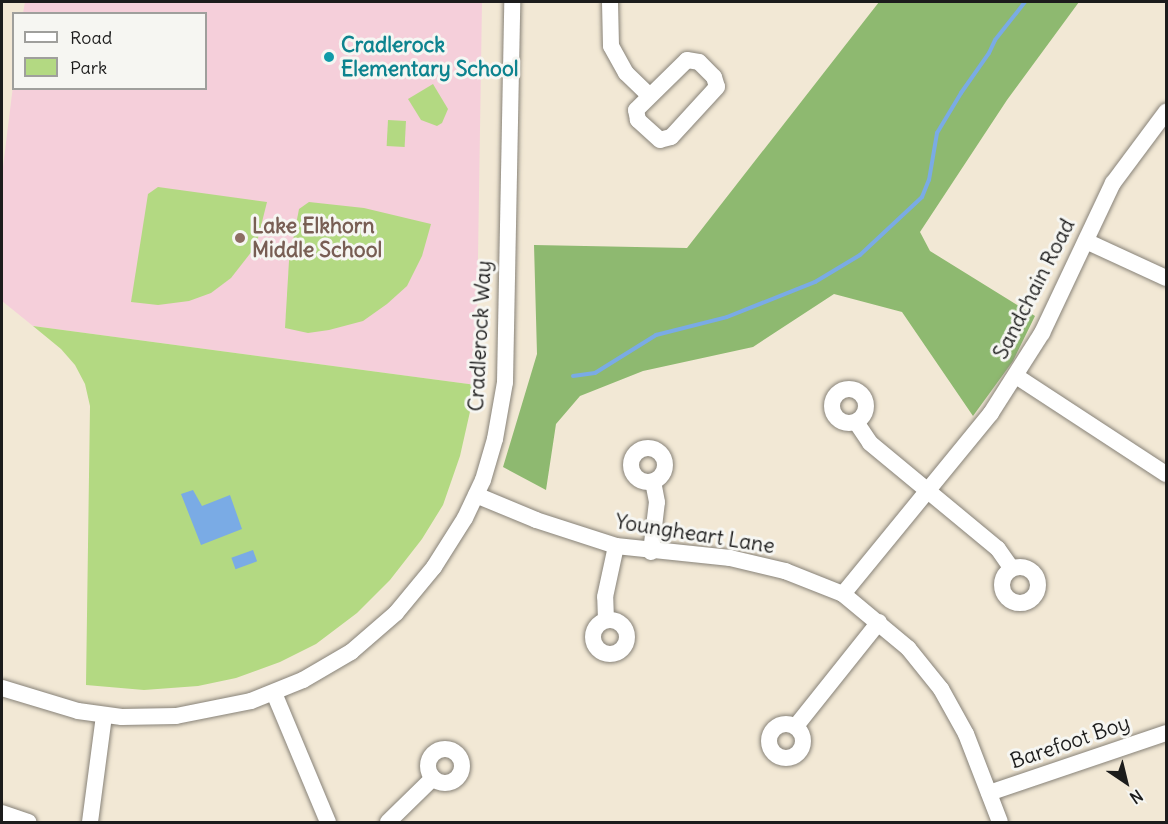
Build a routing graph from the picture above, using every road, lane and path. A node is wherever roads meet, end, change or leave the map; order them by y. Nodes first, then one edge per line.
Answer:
1 (512, 2) edge
2 (610, 2) edge
3 (649, 95) junction
4 (1167, 112) edge
5 (1086, 241) junction
6 (1167, 278) edge
7 (1016, 376) junction
8 (856, 422) dead end
9 (1167, 474) edge
10 (653, 481) dead end
11 (927, 491) junction
12 (476, 495) junction
13 (616, 546) junction
14 (651, 552) junction
15 (1011, 569) dead end
16 (843, 594) junction
17 (606, 621) dead end
18 (879, 622) junction
19 (2, 688) edge
20 (274, 693) junction
21 (104, 716) junction
22 (796, 726) dead end
23 (1167, 733) edge
24 (433, 778) dead end
25 (989, 794) junction
26 (2, 813) edge
27 (28, 822) edge
28 (90, 822) edge
29 (328, 822) edge
30 (388, 822) edge
31 (1000, 822) edge

1 - 12 street, Cradlerock Way
2 - 3 street
3 - 3 street
4 - 5 street, Sandchain Road
5 - 6 street
5 - 7 street, Sandchain Road
7 - 9 street
7 - 11 street, Sandchain Road
8 - 11 street
10 - 14 street
11 - 15 street
11 - 16 street, Sandchain Road
12 - 13 street, Youngheart Lane
12 - 20 street, Cradlerock Way
13 - 14 street, Youngheart Lane
13 - 17 street
14 - 16 street, Youngheart Lane
16 - 18 street, Youngheart Lane
18 - 22 street
18 - 25 street, Youngheart Lane
19 - 21 street, Cradlerock Way
20 - 21 street, Cradlerock Way
20 - 29 street
21 - 28 street
23 - 25 street, Barefoot Boy
24 - 30 street
25 - 31 street, Youngheart Lane
26 - 27 street

